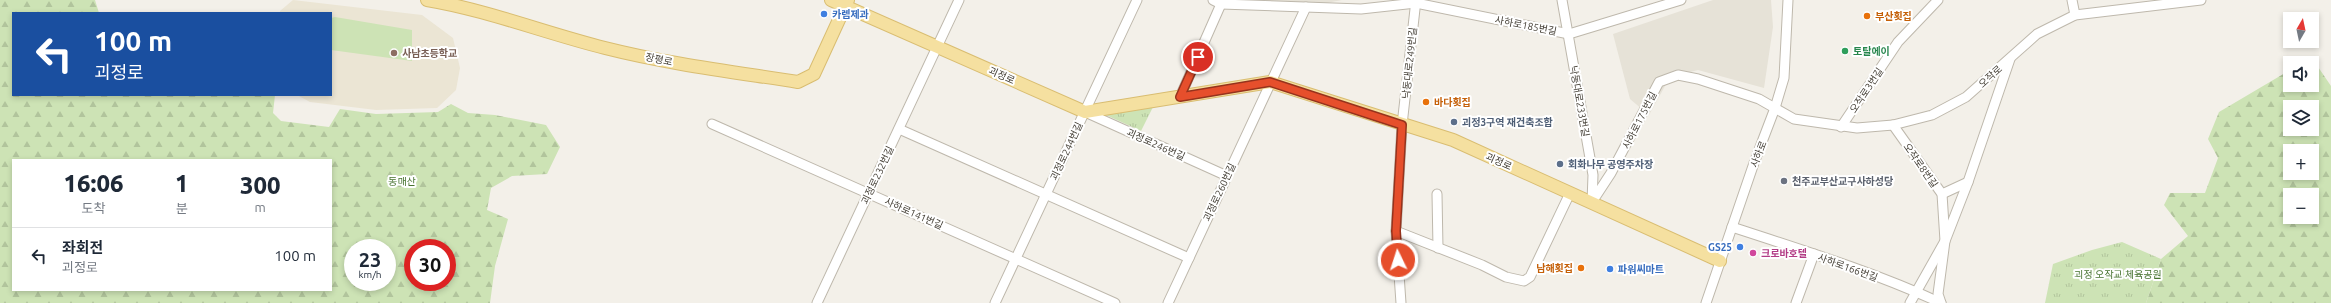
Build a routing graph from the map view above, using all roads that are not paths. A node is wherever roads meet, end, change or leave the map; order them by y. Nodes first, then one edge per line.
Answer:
1 (427, 0) edge
2 (831, 0) edge
3 (959, 0) edge
4 (1137, 0) edge
5 (1562, 0) edge
6 (1681, 0) edge
7 (1788, 0) edge
8 (1938, 0) edge
9 (2072, 0) edge
10 (2201, 0) edge
11 (1416, 1) edge
12 (1217, 2) edge
13 (846, 3) edge
14 (1306, 7) junction
15 (2075, 15) junction
16 (1568, 34) junction
17 (937, 46) junction
18 (2010, 58) junction
19 (1270, 82) junction
20 (1180, 97) junction
21 (1775, 108) junction
22 (1085, 112) junction
23 (712, 124) dead end
24 (1402, 125) junction
25 (1893, 125) junction
26 (1841, 127) junction
27 (899, 128) junction
28 (1227, 176) junction
29 (1968, 182) junction
30 (868, 193) junction
31 (1570, 193) junction
32 (1046, 194) junction
33 (1437, 194) dead end
34 (1942, 194) junction
35 (1592, 202) junction
36 (1732, 227) junction
37 (1396, 231) junction
38 (1945, 241) junction
39 (1438, 248) junction
40 (1814, 254) junction
41 (1189, 258) junction
42 (1016, 259) junction
43 (1720, 262) junction
44 (1915, 291) junction
45 (817, 303) edge
46 (995, 303) edge
47 (1115, 303) edge
48 (1168, 303) edge
49 (1401, 303) edge
50 (1706, 303) edge
51 (1796, 303) edge
52 (1910, 303) edge
53 (1941, 303) edge

1 - 13 main road, 장평로
2 - 13 main road, 괴정로
3 - 17 street, 괴정로232번길
4 - 22 street, 괴정로244번길
5 - 16 street, 낙동대로233번길
6 - 16 street, 사하로185번길
7 - 21 street, 사하로
8 - 26 street, 오작로3번길
9 - 15 street
10 - 15 street, 오작로
11 - 14 street, 사하로185번길
11 - 16 street, 사하로185번길
11 - 24 street, 낙동대로249번길
12 - 14 street, 사하로185번길
12 - 20 street
13 - 17 main road, 괴정로
14 - 19 street
15 - 18 street, 오작로
16 - 35 street, 낙동대로233번길
17 - 22 main road, 괴정로
17 - 27 street, 괴정로232번길
18 - 25 street, 오작로
18 - 29 street
19 - 20 main road, 괴정로
19 - 24 main road, 괴정로
19 - 28 street, 괴정로260번길
20 - 22 main road, 괴정로
21 - 26 street, 오작로
21 - 35 street, 사하로175번길
21 - 36 street, 사하로
22 - 28 street, 괴정로246번길
22 - 32 street, 괴정로244번길
23 - 30 street, 사하로141번길
24 - 31 main road, 괴정로
24 - 37 street, 낙동대로249번길
25 - 26 street, 오작로
25 - 34 street, 오작로8번길
27 - 30 street, 괴정로232번길
27 - 32 street
28 - 41 street, 괴정로260번길
29 - 34 street
29 - 38 street
30 - 42 street, 사하로141번길
30 - 45 street, 괴정로232번길
31 - 35 main road, 괴정로
31 - 39 street
32 - 41 street
32 - 42 street, 괴정로244번길
33 - 39 street
34 - 38 street, 오작로8번길
35 - 43 main road, 괴정로
36 - 40 street, 사하로166번길
36 - 43 street, 사하로
37 - 39 street
37 - 49 street, 낙동대로249번길
38 - 44 street
38 - 53 street, 오작로8번길
40 - 44 street, 사하로166번길
40 - 51 street
41 - 48 street, 괴정로260번길
42 - 46 street, 괴정로244번길
42 - 47 street, 사하로141번길
43 - 50 street, 사하로
44 - 52 street
44 - 53 street, 사하로166번길

